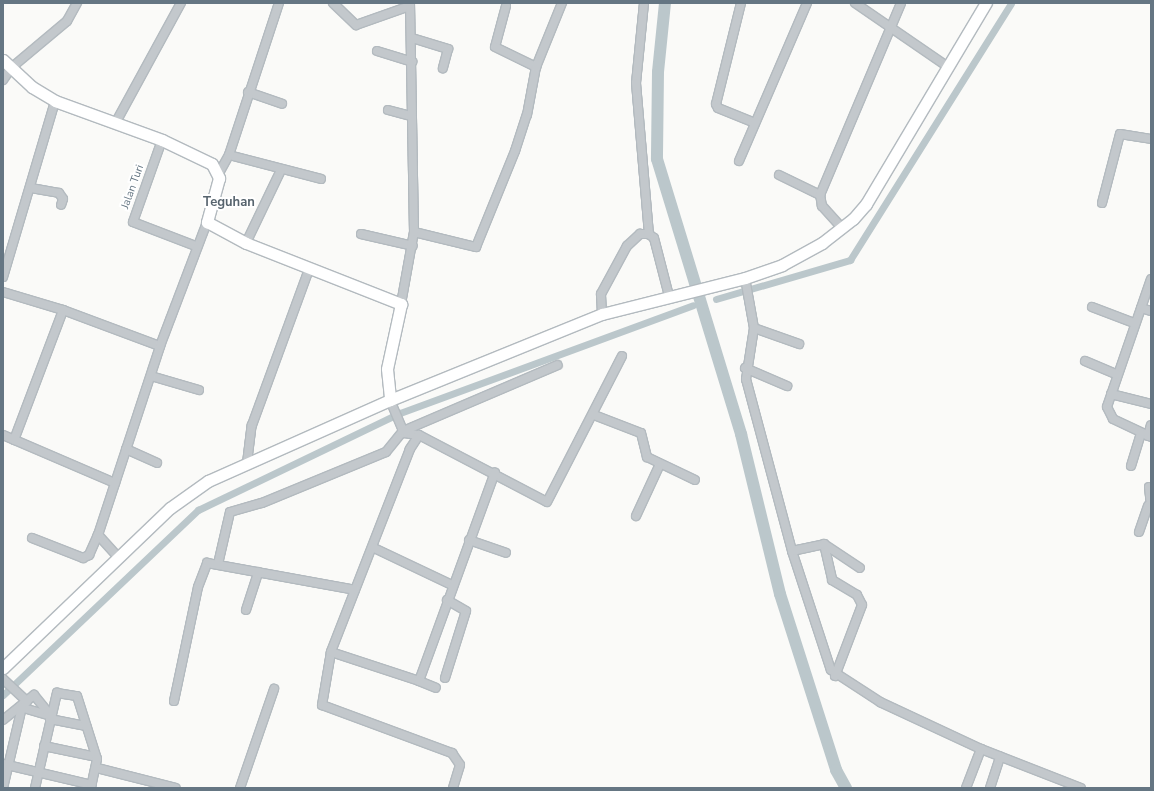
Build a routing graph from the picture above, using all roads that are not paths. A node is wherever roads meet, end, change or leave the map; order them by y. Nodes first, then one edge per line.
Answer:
1 (78, 3) edge
2 (181, 3) edge
3 (279, 3) edge
4 (333, 3) edge
5 (562, 3) edge
6 (644, 3) edge
7 (741, 3) edge
8 (807, 3) edge
9 (855, 3) edge
10 (901, 3) edge
11 (986, 3) edge
12 (410, 4) edge
13 (506, 6) dead end
14 (891, 28) junction
15 (412, 38) junction
16 (377, 51) dead end
17 (3, 60) edge
18 (412, 62) junction
19 (536, 67) junction
20 (948, 67) junction
21 (12, 68) junction
22 (443, 68) dead end
23 (3, 80) edge
24 (248, 92) junction
25 (55, 101) junction
26 (282, 104) dead end
27 (388, 110) dead end
28 (411, 116) junction
29 (116, 122) junction
30 (755, 123) junction
31 (1151, 139) edge
32 (162, 140) junction
33 (229, 155) junction
34 (739, 161) dead end
35 (281, 170) junction
36 (219, 173) junction
37 (779, 176) dead end
38 (322, 179) dead end
39 (31, 188) junction
40 (820, 195) junction
41 (1102, 203) dead end
42 (60, 205) dead end
43 (207, 222) junction
44 (842, 228) junction
45 (414, 232) junction
46 (362, 234) dead end
47 (649, 234) junction
48 (246, 243) junction
49 (196, 246) junction
50 (413, 246) junction
51 (309, 269) junction
52 (3, 277) edge
53 (1151, 279) edge
54 (746, 280) junction
55 (3, 292) edge
56 (669, 296) junction
57 (401, 304) junction
58 (1092, 307) dead end
59 (601, 308) junction
60 (1141, 308) junction
61 (63, 310) junction
62 (1151, 311) edge
63 (1134, 323) junction
64 (754, 328) junction
65 (799, 344) dead end
66 (160, 346) junction
67 (622, 356) dead end
68 (1085, 361) dead end
69 (558, 365) dead end
70 (745, 368) junction
71 (1116, 374) junction
72 (151, 376) junction
73 (787, 386) dead end
74 (199, 390) dead end
75 (1111, 394) junction
76 (391, 404) junction
77 (1151, 404) edge
78 (594, 415) junction
79 (1151, 425) edge
80 (403, 431) junction
81 (3, 435) edge
82 (419, 435) junction
83 (1147, 435) edge
84 (14, 440) junction
85 (126, 449) junction
86 (410, 449) junction
87 (158, 462) dead end
88 (247, 463) junction
89 (660, 464) junction
90 (1131, 466) dead end
91 (495, 472) junction
92 (695, 480) dead end
93 (115, 483) junction
94 (1149, 487) dead end
95 (1150, 507) edge
96 (636, 516) dead end
97 (1139, 532) dead end
98 (98, 535) junction
99 (32, 538) dead end
100 (469, 540) junction
101 (824, 544) junction
102 (374, 548) junction
103 (792, 551) junction
104 (506, 553) dead end
105 (118, 557) junction
106 (218, 564) junction
107 (860, 568) dead end
108 (258, 572) junction
109 (452, 585) junction
110 (356, 590) junction
111 (447, 600) junction
112 (246, 610) dead end
113 (331, 652) junction
114 (3, 668) edge
115 (836, 676) junction
116 (445, 678) dead end
117 (3, 679) edge
118 (419, 682) junction
119 (436, 688) dead end
120 (274, 689) dead end
121 (174, 701) dead end
122 (23, 703) junction
123 (50, 718) junction
124 (3, 720) edge
125 (86, 726) junction
126 (44, 746) junction
127 (981, 749) junction
128 (1000, 756) junction
129 (96, 757) junction
130 (6, 765) edge
131 (97, 768) junction
132 (38, 772) junction
133 (92, 786) edge
134 (157, 786) edge
135 (3, 788) edge
136 (35, 788) edge
137 (176, 788) edge
138 (240, 788) edge
139 (453, 788) edge
140 (966, 788) edge
141 (990, 788) edge
142 (1081, 788) edge

1 - 21 street
2 - 29 street
3 - 24 street
4 - 12 street
5 - 19 street
6 - 47 street
7 - 30 street
8 - 30 street
9 - 14 street
10 - 14 street
11 - 20 street
12 - 15 street
13 - 19 street
14 - 20 street
14 - 40 street
15 - 18 street
15 - 22 street
16 - 18 street
17 - 21 street
18 - 28 street
19 - 45 street
20 - 44 street
21 - 23 street
21 - 25 street
24 - 26 street
24 - 33 street
25 - 29 street
25 - 39 street
27 - 28 street
28 - 45 street
29 - 32 street
30 - 34 street
31 - 41 street
32 - 36 street
32 - 49 street, Jalan Turi
33 - 35 street
33 - 36 street
35 - 38 street
35 - 48 street
36 - 43 street
37 - 40 street
39 - 42 street
39 - 52 street
40 - 44 street
43 - 48 street
43 - 49 street
44 - 54 street
45 - 50 street
46 - 50 street
47 - 56 street
47 - 59 street
48 - 51 street
49 - 66 street
50 - 57 street
51 - 57 street
51 - 88 street
53 - 60 street
54 - 56 street
54 - 64 street
55 - 61 street
56 - 59 street
57 - 76 street
58 - 63 street
59 - 76 street
60 - 62 street
60 - 63 street
61 - 66 street
61 - 84 street
63 - 71 street
64 - 65 street
64 - 70 street
66 - 72 street
67 - 78 street
68 - 71 street
69 - 80 street
70 - 73 street
70 - 103 street
71 - 75 street
72 - 74 street
72 - 85 street
75 - 77 street
75 - 83 street
76 - 80 street
76 - 88 street
78 - 89 street
78 - 91 street
79 - 83 street
80 - 82 street
80 - 86 street
80 - 106 street
81 - 84 street
82 - 86 street
82 - 91 street
83 - 90 street
84 - 93 street
85 - 87 street
85 - 93 street
86 - 102 street
88 - 105 street
89 - 92 street
89 - 96 street
91 - 100 street
93 - 98 street
94 - 95 street
95 - 97 street
98 - 99 street
98 - 105 street
100 - 104 street
100 - 109 street
101 - 103 street
101 - 107 street
101 - 115 street
102 - 109 street
102 - 110 street
103 - 115 street
105 - 114 street
106 - 108 street
106 - 121 street
108 - 110 street
108 - 112 street
109 - 111 street
110 - 113 street
111 - 116 street
111 - 118 street
113 - 118 street
113 - 139 street
115 - 127 street
117 - 122 street
118 - 119 street
120 - 138 street
122 - 123 street
122 - 123 street
122 - 124 street
122 - 130 street
123 - 125 street
123 - 125 street
123 - 126 street
125 - 129 street
126 - 129 street
126 - 132 street
127 - 128 street
127 - 140 street
128 - 141 street
128 - 142 street
129 - 131 street
130 - 132 street
130 - 135 street
131 - 133 street
131 - 134 street
132 - 133 street
132 - 136 street
134 - 137 street

